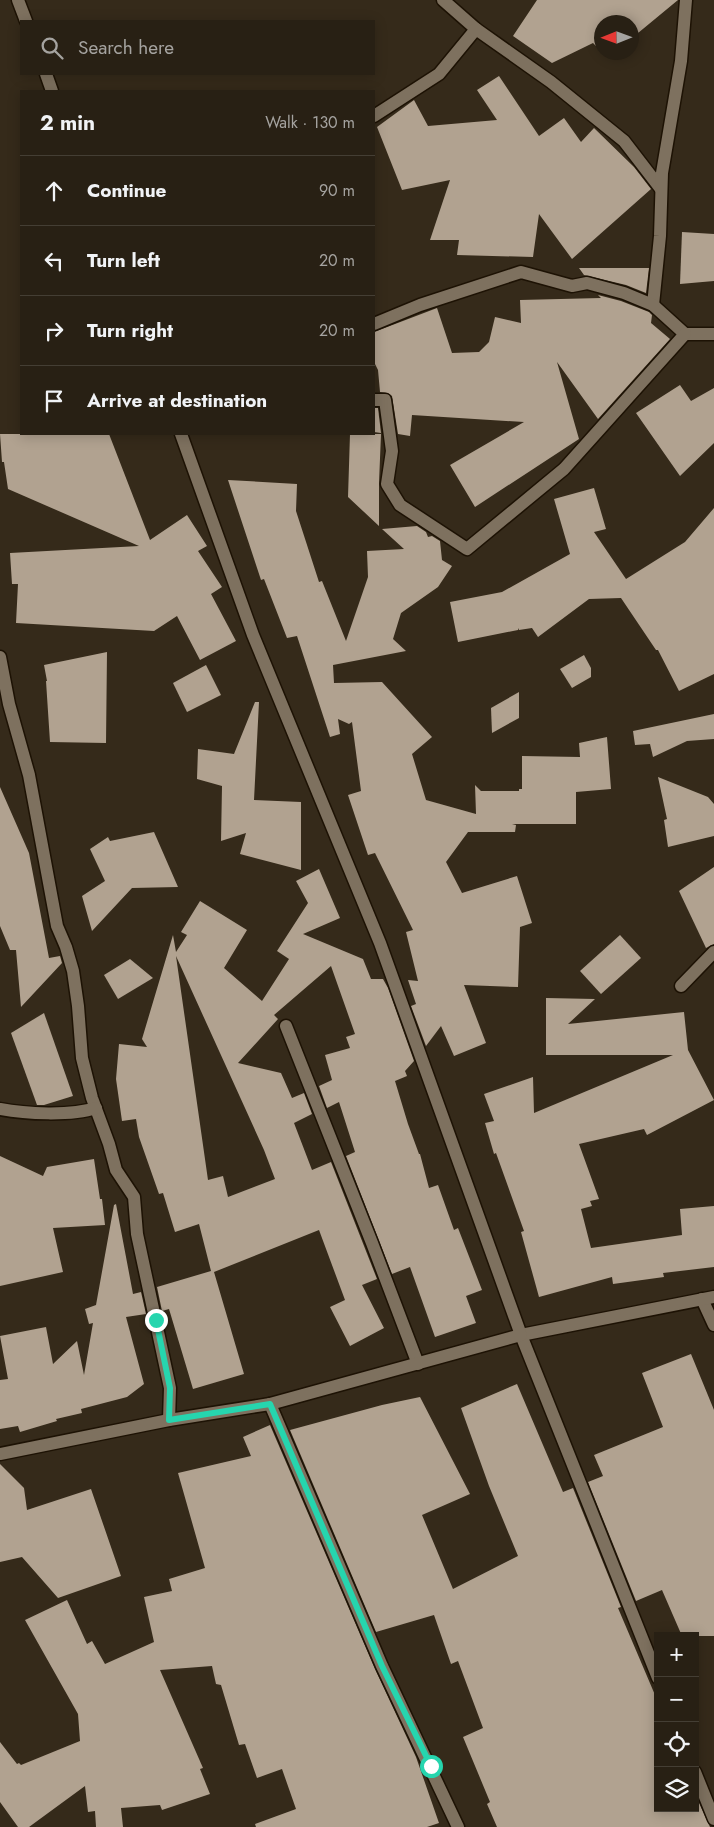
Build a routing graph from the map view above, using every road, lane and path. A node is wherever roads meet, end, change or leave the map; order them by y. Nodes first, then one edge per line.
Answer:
1 (18, 0) edge
2 (443, 0) edge
3 (686, 0) edge
4 (26, 20) edge
5 (476, 29) junction
6 (46, 75) edge
7 (52, 90) edge
8 (375, 115) edge
9 (661, 189) junction
10 (652, 304) junction
11 (375, 324) edge
12 (685, 334) junction
13 (714, 334) edge
14 (375, 400) edge
15 (181, 435) edge
16 (0, 657) edge
17 (714, 952) edge
18 (681, 986) dead end
19 (286, 1026) dead end
20 (96, 1108) junction
21 (0, 1109) edge
22 (708, 1298) edge
23 (714, 1325) edge
24 (521, 1336) junction
25 (418, 1364) junction
26 (270, 1404) junction
27 (169, 1420) junction
28 (0, 1454) edge
29 (658, 1677) edge
30 (699, 1782) edge
31 (714, 1819) edge
32 (458, 1827) edge

1 - 4 street
2 - 5 street
3 - 9 street
5 - 8 street
5 - 9 street
6 - 7 street
9 - 10 street
10 - 11 street
10 - 12 street
12 - 13 street
12 - 14 street
15 - 24 street
16 - 20 street
17 - 18 street
19 - 25 street
20 - 21 street
20 - 27 street
22 - 23 street
22 - 24 street
24 - 25 street
24 - 29 street
25 - 26 street
26 - 27 street
26 - 32 street
27 - 28 street
30 - 31 street

